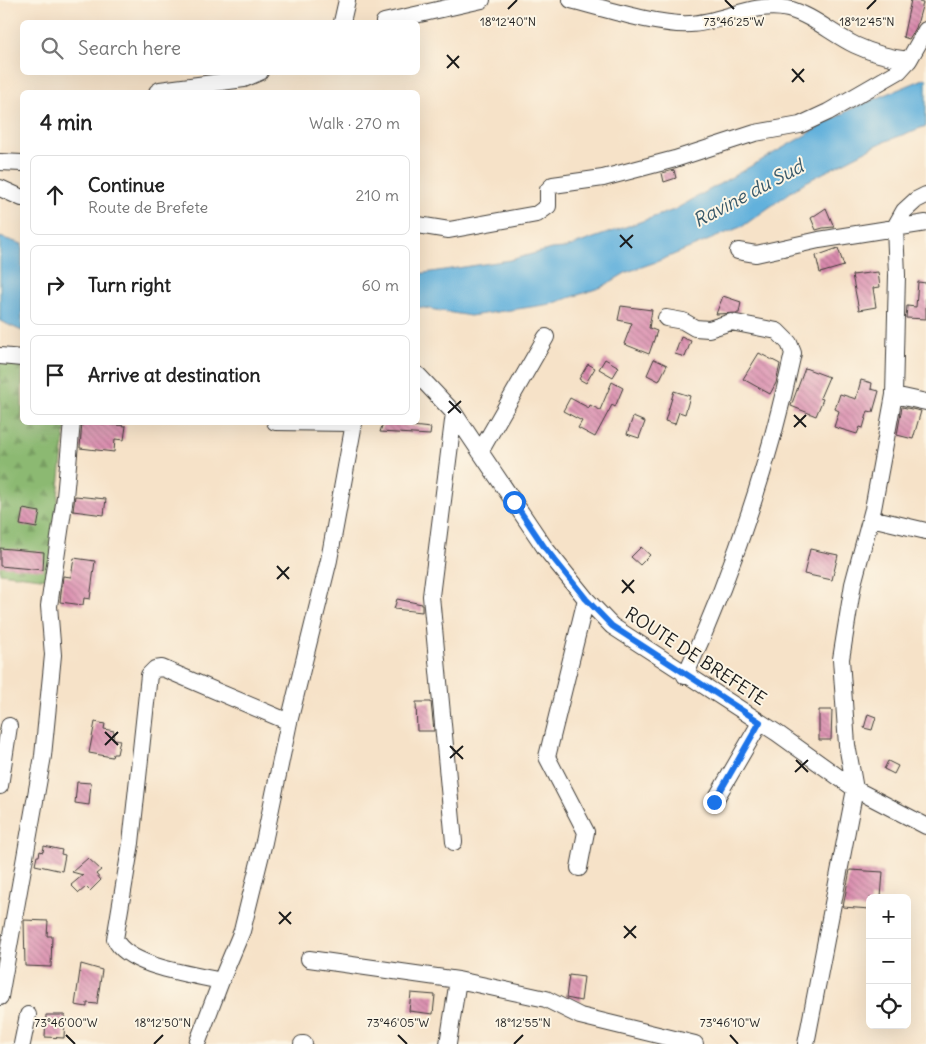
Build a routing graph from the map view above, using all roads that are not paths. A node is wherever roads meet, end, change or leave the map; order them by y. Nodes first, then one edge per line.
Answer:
1 (347, 0) edge
2 (482, 0) edge
3 (571, 0) edge
4 (342, 20) edge
5 (393, 20) edge
6 (926, 30) edge
7 (909, 60) junction
8 (253, 75) edge
9 (160, 90) edge
10 (0, 162) edge
11 (20, 163) edge
12 (0, 188) edge
13 (926, 195) edge
14 (20, 197) edge
15 (926, 223) edge
16 (420, 225) edge
17 (895, 227) junction
18 (738, 251) dead end
19 (666, 318) dead end
20 (546, 337) dead end
21 (0, 356) edge
22 (20, 358) edge
23 (420, 377) edge
24 (894, 395) junction
25 (926, 402) edge
26 (454, 413) junction
27 (72, 425) edge
28 (354, 425) edge
29 (480, 452) junction
30 (871, 518) junction
31 (926, 531) edge
32 (586, 599) junction
33 (685, 676) junction
34 (289, 722) junction
35 (760, 722) junction
36 (9, 726) dead end
37 (0, 786) edge
38 (855, 789) junction
39 (714, 802) dead end
40 (926, 826) edge
41 (454, 842) dead end
42 (579, 868) dead end
43 (309, 959) dead end
44 (458, 980) junction
45 (221, 981) junction
46 (0, 997) edge
47 (28, 1015) dead end
48 (22, 1044) edge
49 (197, 1044) edge
50 (448, 1044) edge
51 (695, 1044) edge
52 (806, 1044) edge

1 - 4 street
2 - 5 street
3 - 7 street
6 - 7 street
7 - 16 street
8 - 9 street
10 - 11 street
12 - 14 street
13 - 17 street
15 - 17 street
17 - 18 street
17 - 24 street
19 - 33 street
20 - 29 street
21 - 22 street
23 - 26 street, ROUTE DE BREFETE
24 - 25 street
24 - 30 street
26 - 29 street, ROUTE DE BREFETE
26 - 41 street
27 - 46 street
28 - 34 street
29 - 32 street, ROUTE DE BREFETE
30 - 31 street
30 - 38 street
32 - 33 street, ROUTE DE BREFETE
32 - 42 street
33 - 35 street, ROUTE DE BREFETE
34 - 45 street
34 - 45 street
35 - 38 street, ROUTE DE BREFETE
35 - 39 street
36 - 37 street
38 - 40 street, ROUTE DE BREFETE
38 - 52 street
43 - 44 street
44 - 50 street
44 - 51 street
45 - 49 street
47 - 48 street

